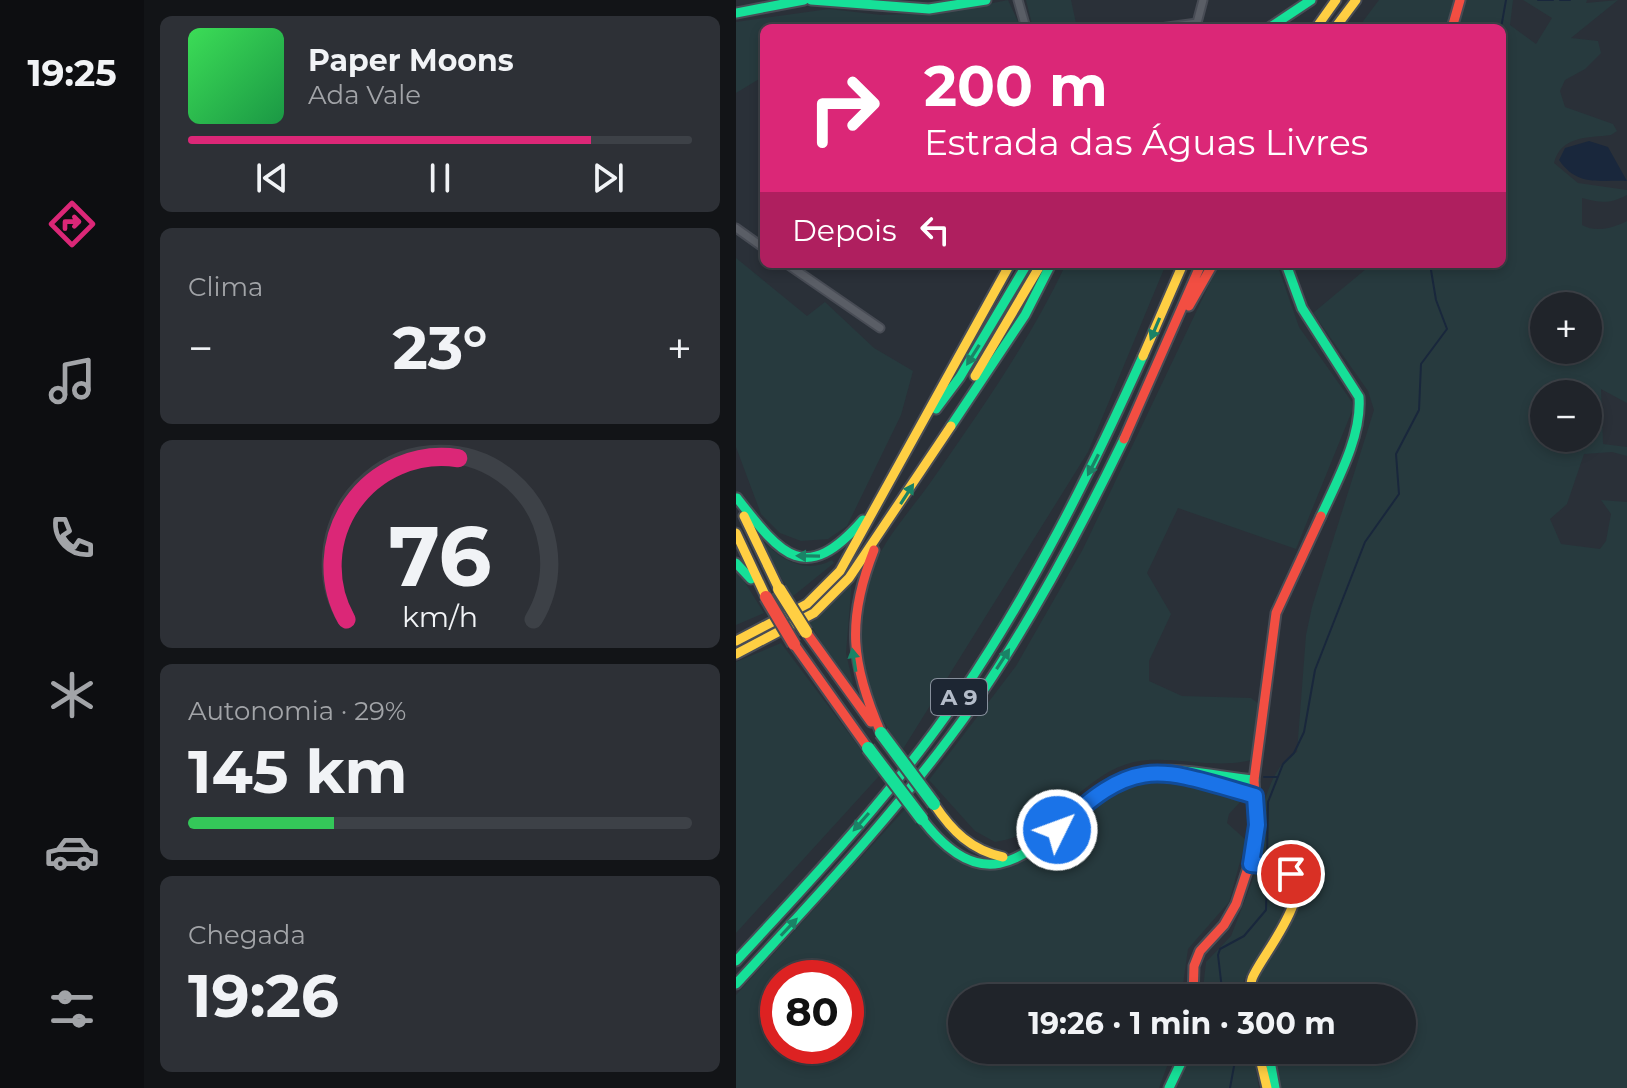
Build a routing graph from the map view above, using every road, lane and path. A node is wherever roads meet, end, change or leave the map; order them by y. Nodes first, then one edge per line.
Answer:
1 (804, 0) edge
2 (811, 0) edge
3 (986, 0) edge
4 (1018, 0) edge
5 (1203, 0) edge
6 (1311, 0) edge
7 (1336, 0) edge
8 (1356, 0) edge
9 (1460, 0) edge
10 (736, 13) edge
11 (1025, 24) edge
12 (1190, 24) edge
13 (1275, 24) edge
14 (1319, 24) edge
15 (1338, 24) edge
16 (1453, 24) edge
17 (736, 228) edge
18 (760, 245) edge
19 (793, 268) edge
20 (1008, 268) edge
21 (1025, 268) edge
22 (1039, 268) edge
23 (1049, 268) edge
24 (1181, 268) edge
25 (1199, 268) edge
26 (1211, 268) edge
27 (1287, 268) edge
28 (880, 328) dead end
29 (1173, 328) junction
30 (909, 444) junction
31 (930, 459) junction
32 (736, 496) edge
33 (880, 498) junction
34 (884, 528) junction
35 (736, 533) edge
36 (736, 563) edge
37 (766, 597) junction
38 (736, 641) edge
39 (736, 654) edge
40 (881, 733) junction
41 (1190, 776) junction
42 (1254, 780) junction
43 (1255, 796) junction
44 (1018, 859) junction
45 (1251, 864) junction
46 (736, 961) edge
47 (736, 984) edge
48 (1191, 984) edge
49 (1253, 984) edge
50 (1180, 1064) edge
51 (1261, 1064) edge
52 (1271, 1064) edge
53 (1169, 1088) edge
54 (1267, 1088) edge
55 (1275, 1088) edge

1 - 10 main road
2 - 3 main road
4 - 11 street
5 - 12 street
6 - 13 main road
7 - 14 main road
8 - 15 main road
9 - 16 main road
17 - 18 street
19 - 28 street
20 - 30 main road
21 -> 30 main road
22 - 31 main road
23 - 31 main road
24 -> 46 main road, A 9
25 - 29 main road, A 9
26 - 29 main road
27 - 42 main road
47 -> 29 main road, A 9
30 - 33 main road
34 -> 31 main road
33 -> 32 main road
32 - 40 main road, bridge
33 - 38 main road
34 - 39 main road
40 -> 34 main road
35 - 37 main road
36 - 37 main road
37 - 44 main road, bridge
40 - 44 main road, bridge
41 - 42 main road
41 - 43 main road
41 - 44 main road
42 - 43 main road
43 - 45 main road
45 - 48 main road
45 - 49 main road
50 - 53 main road
51 - 54 main road
52 - 55 main road

